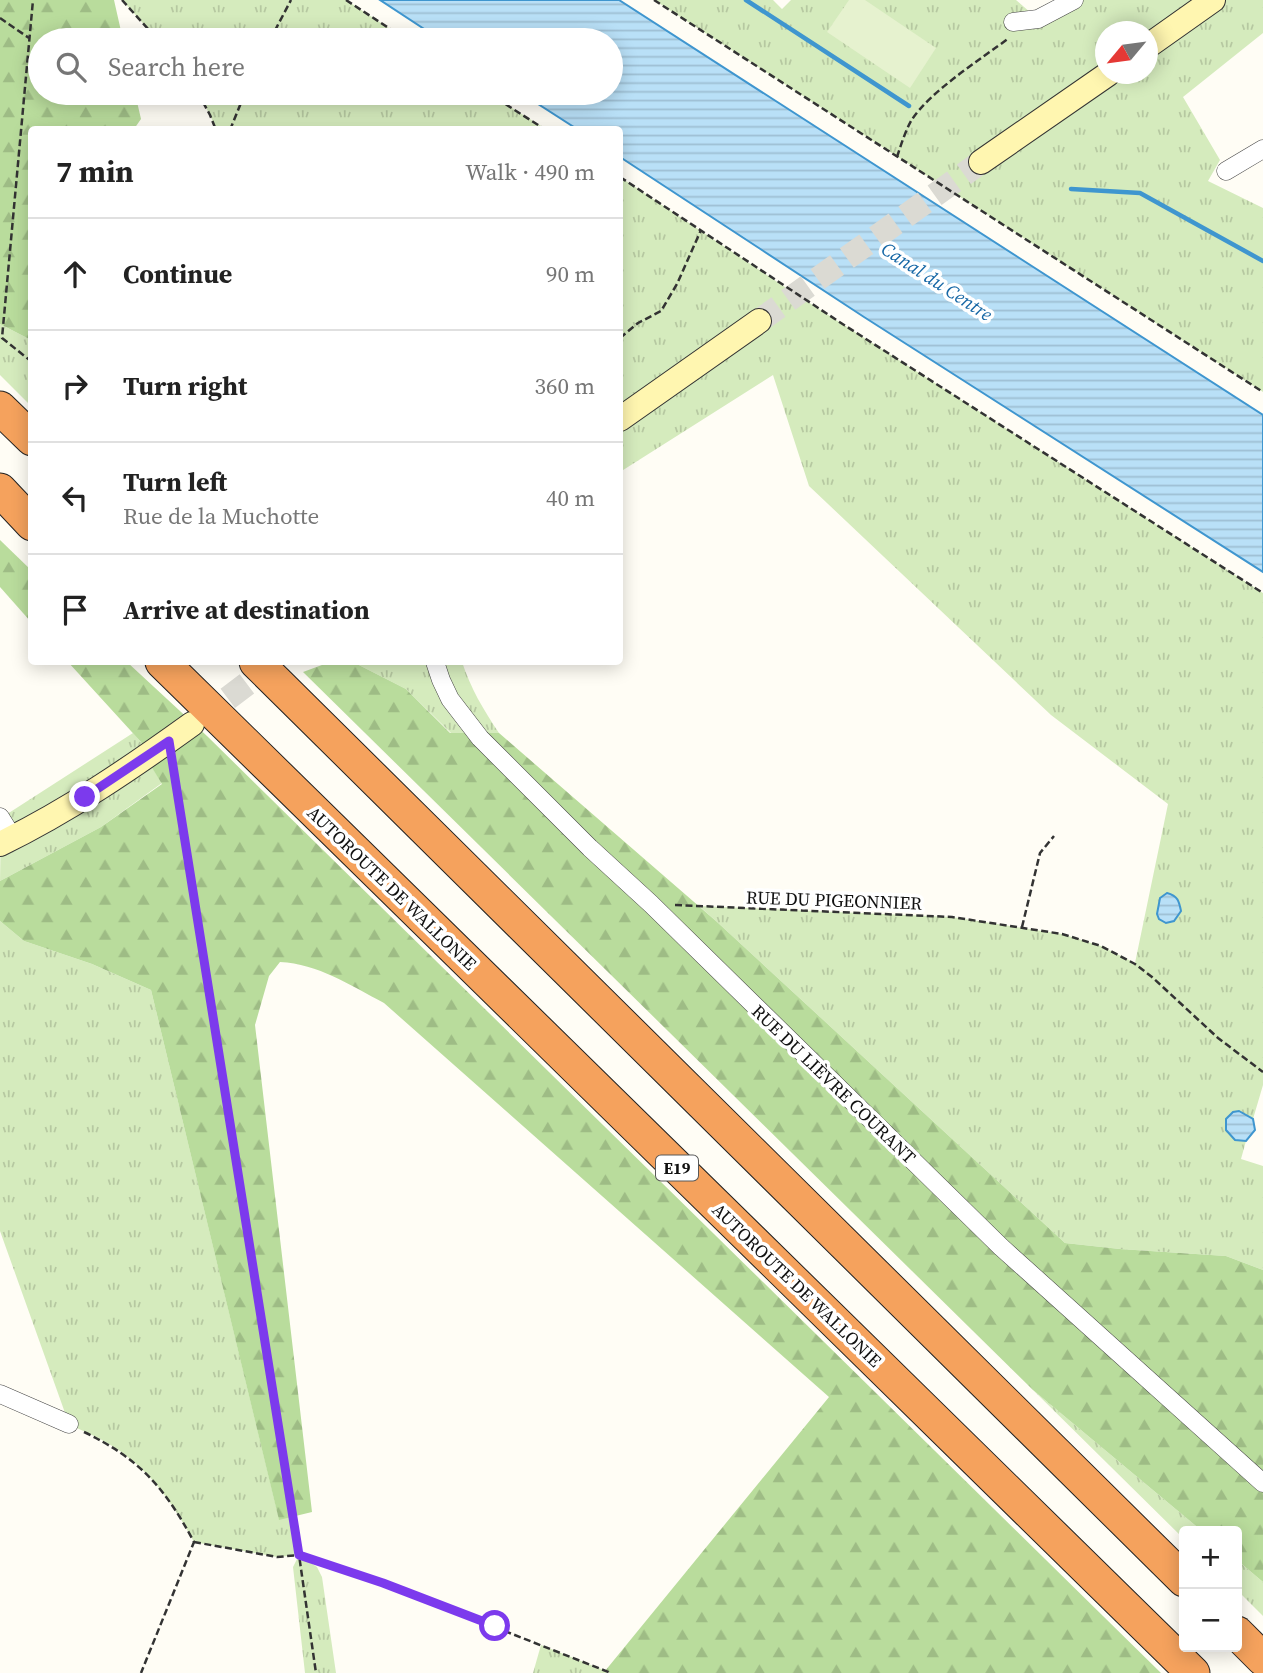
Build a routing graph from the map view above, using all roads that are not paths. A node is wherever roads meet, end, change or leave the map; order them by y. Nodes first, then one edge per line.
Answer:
1 (1074, 0) edge
2 (1213, 0) edge
3 (1013, 22) road end
4 (1158, 38) edge
5 (1095, 83) edge
6 (1263, 149) edge
7 (981, 162) tunnel mouth
8 (1226, 171) dead end
9 (759, 321) tunnel mouth
10 (0, 408) edge
11 (623, 417) edge
12 (28, 435) edge
13 (0, 490) edge
14 (0, 514) edge
15 (28, 520) edge
16 (28, 538) edge
17 (165, 665) edge
18 (259, 665) edge
19 (436, 665) edge
20 (192, 724) tunnel mouth
21 (0, 817) edge
22 (7, 841) edge
23 (0, 1394) edge
24 (69, 1424) road end
25 (1263, 1483) edge
26 (1179, 1575) edge
27 (1242, 1638) edge
28 (1263, 1659) edge
29 (1193, 1673) edge

1 - 3 street
2 - 4 street
5 - 7 street
6 - 8 street
9 - 11 street
10 - 12 highway
13 - 15 highway
14 - 16 highway
17 - 29 highway, AUTOROUTE DE WALLONIE / E19
18 - 26 highway
19 - 25 street, RUE DU LIÈVRE COURANT
20 - 22 street
21 - 22 street
23 - 24 street
27 - 28 highway

